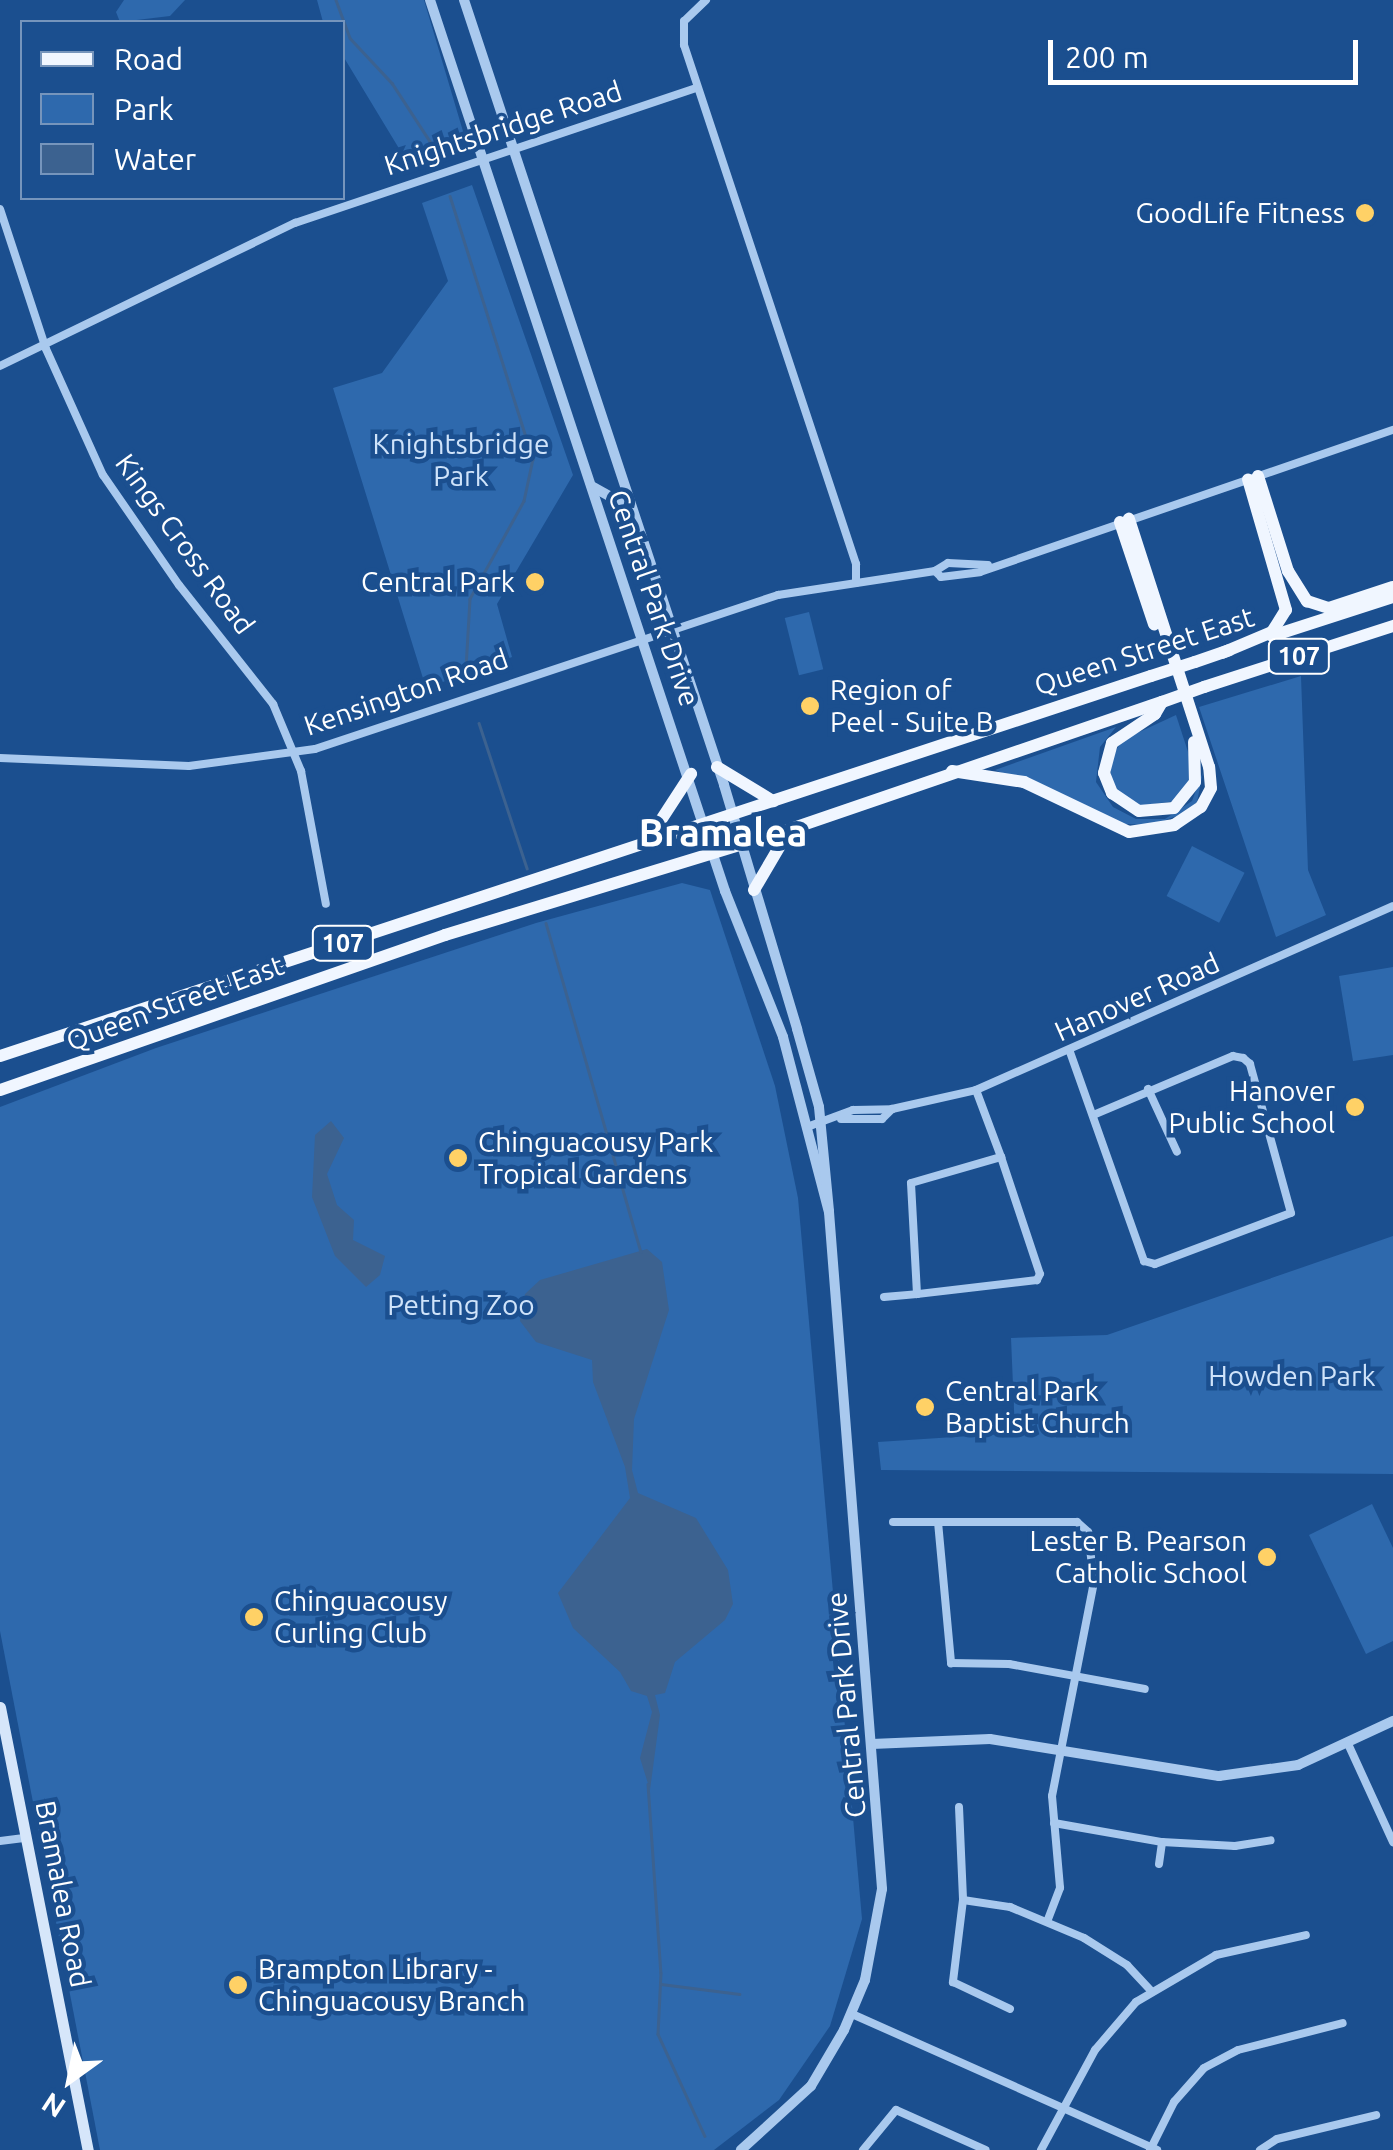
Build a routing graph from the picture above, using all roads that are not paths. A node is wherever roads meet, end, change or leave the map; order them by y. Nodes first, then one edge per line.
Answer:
1 (430, 0) edge
2 (464, 0) edge
3 (706, 0) edge
4 (697, 88) junction
5 (510, 149) junction
6 (484, 158) junction
7 (0, 209) edge
8 (46, 349) junction
9 (0, 366) edge
10 (1393, 430) edge
11 (1253, 477) junction
12 (592, 486) junction
13 (631, 508) junction
14 (1125, 520) junction
15 (856, 583) junction
16 (1393, 587) edge
17 (1393, 596) edge
18 (1393, 626) edge
19 (670, 630) junction
20 (643, 638) junction
21 (1222, 653) junction
22 (1162, 702) junction
23 (294, 753) junction
24 (0, 758) edge
25 (716, 767) junction
26 (949, 770) junction
27 (691, 774) junction
28 (773, 801) junction
29 (732, 817) junction
30 (706, 826) junction
31 (791, 826) junction
32 (648, 840) junction
33 (740, 845) junction
34 (714, 853) junction
35 (754, 890) junction
36 (326, 904) dead end
37 (1393, 906) edge
38 (1070, 1052) junction
39 (0, 1056) edge
40 (1148, 1089) junction
41 (0, 1090) edge
42 (976, 1090) junction
43 (1093, 1114) junction
44 (822, 1124) junction
45 (807, 1127) junction
46 (1177, 1152) dead end
47 (1001, 1157) junction
48 (829, 1212) junction
49 (917, 1294) junction
50 (884, 1297) dead end
51 (893, 1522) dead end
52 (938, 1522) junction
53 (1075, 1675) junction
54 (1145, 1689) dead end
55 (0, 1707) edge
56 (1393, 1722) edge
57 (872, 1744) junction
58 (1348, 1746) junction
59 (1059, 1750) junction
60 (959, 1807) dead end
61 (1054, 1823) junction
62 (26, 1838) junction
63 (1271, 1840) dead end
64 (0, 1842) edge
65 (1162, 1842) junction
66 (1393, 1842) edge
67 (1159, 1864) dead end
68 (963, 1900) junction
69 (1047, 1922) junction
70 (1306, 1935) dead end
71 (1150, 1990) junction
72 (1010, 2009) dead end
73 (852, 2014) junction
74 (1343, 2024) dead end
75 (1062, 2108) junction
76 (1376, 2115) dead end
77 (1153, 2149) edge
78 (88, 2150) edge
79 (741, 2150) edge
80 (864, 2150) edge
81 (986, 2150) edge
82 (1042, 2150) edge
83 (1260, 2150) edge

1 - 6 street, Central Park Drive
2 - 5 street, Central Park Drive
3 - 4 street
4 - 5 street, Knightsbridge Road
4 - 15 street
5 - 6 street, Knightsbridge Road
5 - 13 street, Central Park Drive
6 - 8 street, Knightsbridge Road
6 - 12 street, Central Park Drive
7 - 8 street, Kings Cross Road
8 - 9 street, Knightsbridge Road
8 - 23 street, Kings Cross Road
10 - 11 street, Kensington Road
11 - 14 street, Kensington Road
11 - 16 main road
11 - 21 main road
12 - 13 street
12 - 20 street, Central Park Drive
13 - 19 street, Central Park Drive
14 - 15 street, Kensington Road
14 - 22 main road
14 - 26 main road
15 - 19 street, Kensington Road
17 - 21 main road, Queen Street East / 107
18 - 22 main road, Queen Street East / 107, bridge
19 - 20 street, Kensington Road
19 - 25 street, Central Park Drive
20 - 23 street, Kensington Road
20 - 27 street, Central Park Drive
21 - 28 main road, Queen Street East / 107, bridge
22 - 26 main road, Queen Street East / 107
23 - 24 street, Kensington Road
23 - 36 street, Kings Cross Road
25 - 28 main road
25 - 29 street, Central Park Drive
26 - 31 main road, Queen Street East / 107
27 - 30 street, Central Park Drive
27 - 32 main road
28 - 29 main road, Queen Street East / 107
29 - 30 main road, Queen Street East / 107
29 - 33 street, Central Park Drive
30 - 32 main road, Queen Street East / 107
30 - 34 street, Central Park Drive
31 - 33 main road, Queen Street East / 107
31 - 35 main road
32 - 39 main road, Queen Street East / 107
33 - 34 main road, Queen Street East / 107
33 - 35 street, Central Park Drive
34 - 41 main road, Queen Street East / 107
34 - 45 street, Central Park Drive
35 - 44 street, Central Park Drive
37 - 38 street, Hanover Road
38 - 42 street, Hanover Road
38 - 43 street
40 - 43 street
40 - 43 street
40 - 46 street
42 - 44 street, Hanover Road
42 - 47 street
44 - 45 street, Hanover Road
44 - 48 street, Central Park Drive
45 - 48 street, Central Park Drive
47 - 49 street
47 - 49 street
48 - 57 street, Central Park Drive
49 - 50 street
51 - 52 street
52 - 53 street
52 - 53 street
53 - 54 street
53 - 59 street
55 - 62 main road, Bramalea Road
56 - 58 street
57 - 59 street
57 - 73 street, Central Park Drive
58 - 59 street
58 - 66 street
59 - 61 street
60 - 68 street
61 - 65 street
61 - 69 street
62 - 64 street
62 - 78 main road, Bramalea Road
63 - 65 street
65 - 67 street
68 - 69 street
68 - 72 street
69 - 71 street
70 - 71 street
71 - 75 street
73 - 75 street
73 - 79 street, Central Park Drive
74 - 77 street
75 - 77 street
75 - 82 street
76 - 83 street
80 - 81 street

